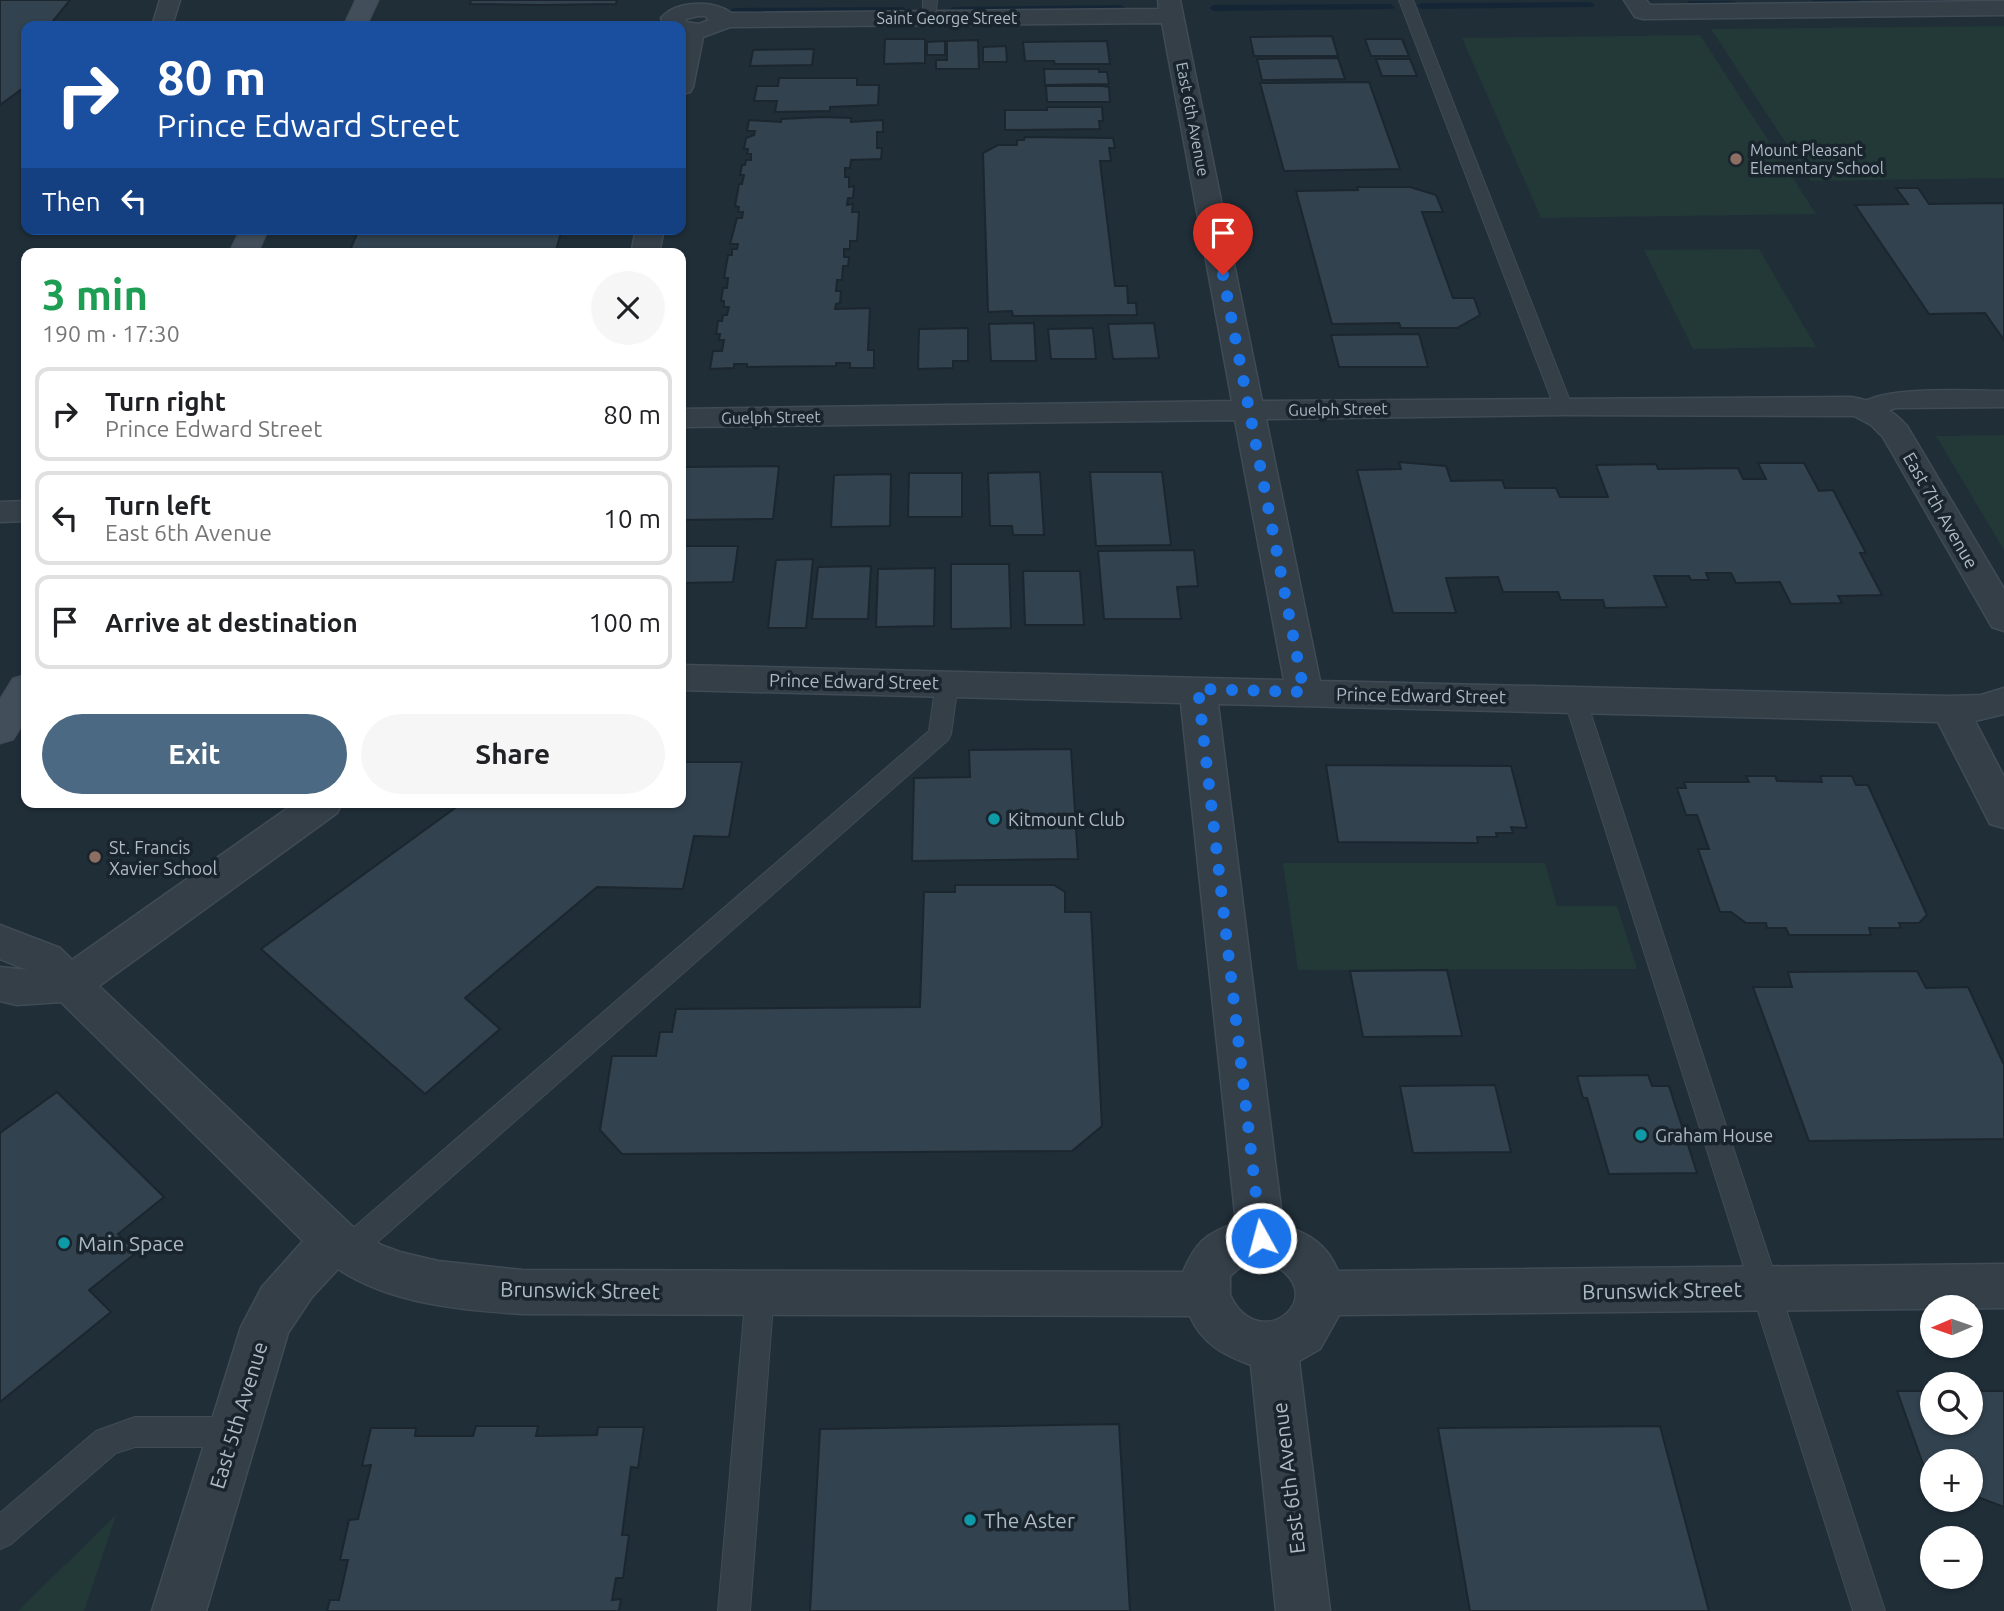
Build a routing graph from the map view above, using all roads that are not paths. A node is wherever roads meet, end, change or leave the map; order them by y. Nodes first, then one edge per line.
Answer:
1 (170, 0) edge
2 (368, 0) edge
3 (1406, 0) edge
4 (1879, 5) edge
5 (1639, 6) edge
6 (1170, 8) edge
7 (2004, 8) edge
8 (930, 9) edge
9 (689, 19) edge
10 (164, 21) edge
11 (358, 21) edge
12 (686, 44) edge
13 (2004, 399) edge
14 (1563, 406) junction
15 (1868, 409) junction
16 (1249, 410) junction
17 (686, 418) edge
18 (2004, 619) edge
19 (686, 678) edge
20 (947, 683) junction
21 (1198, 689) junction
22 (1304, 692) junction
23 (21, 696) edge
24 (1574, 699) junction
25 (2004, 701) edge
26 (1950, 709) junction
27 (0, 730) edge
28 (316, 808) edge
29 (2004, 814) edge
30 (0, 941) edge
31 (0, 984) edge
32 (69, 985) junction
33 (1261, 1238) junction
34 (341, 1246) junction
35 (2004, 1286) edge
36 (1764, 1289) junction
37 (1320, 1290) junction
38 (760, 1291) junction
39 (1206, 1294) junction
40 (1273, 1345) junction
41 (232, 1433) junction
42 (0, 1533) edge
43 (179, 1611) edge
44 (734, 1611) edge
45 (1303, 1611) edge
46 (1868, 1611) edge

1 - 10 street
2 - 11 main road
3 - 14 lane
4 - 5 street
4 - 7 street
6 - 8 street, Saint George Street
6 - 16 street, East 6th Avenue
8 - 9 street, Saint George Street
9 - 12 street
13 - 15 street
14 - 15 street, Guelph Street
14 - 16 street, Guelph Street
15 - 18 street, East 7th Avenue
16 - 17 street, Guelph Street
16 - 22 street, East 6th Avenue
19 - 20 street, Prince Edward Street
20 - 21 street, Prince Edward Street
20 - 34 lane
21 - 22 street, Prince Edward Street
21 - 33 street
22 - 24 street, Prince Edward Street
23 - 27 main road
24 - 26 street, Prince Edward Street
24 - 36 lane
25 - 26 street
26 - 29 street
28 - 32 street
30 - 32 street, Brunswick Street
31 - 32 street
32 - 34 street, Brunswick Street
33 - 37 street
33 - 39 street
34 - 38 street, Brunswick Street
34 - 41 street, East 5th Avenue
35 - 36 street, Brunswick Street
36 - 37 street, Brunswick Street
36 - 46 lane
37 - 40 street
38 - 39 street, Brunswick Street
38 - 44 lane
39 - 40 street
40 - 45 street, East 6th Avenue
41 - 42 lane
41 - 43 street, East 5th Avenue

